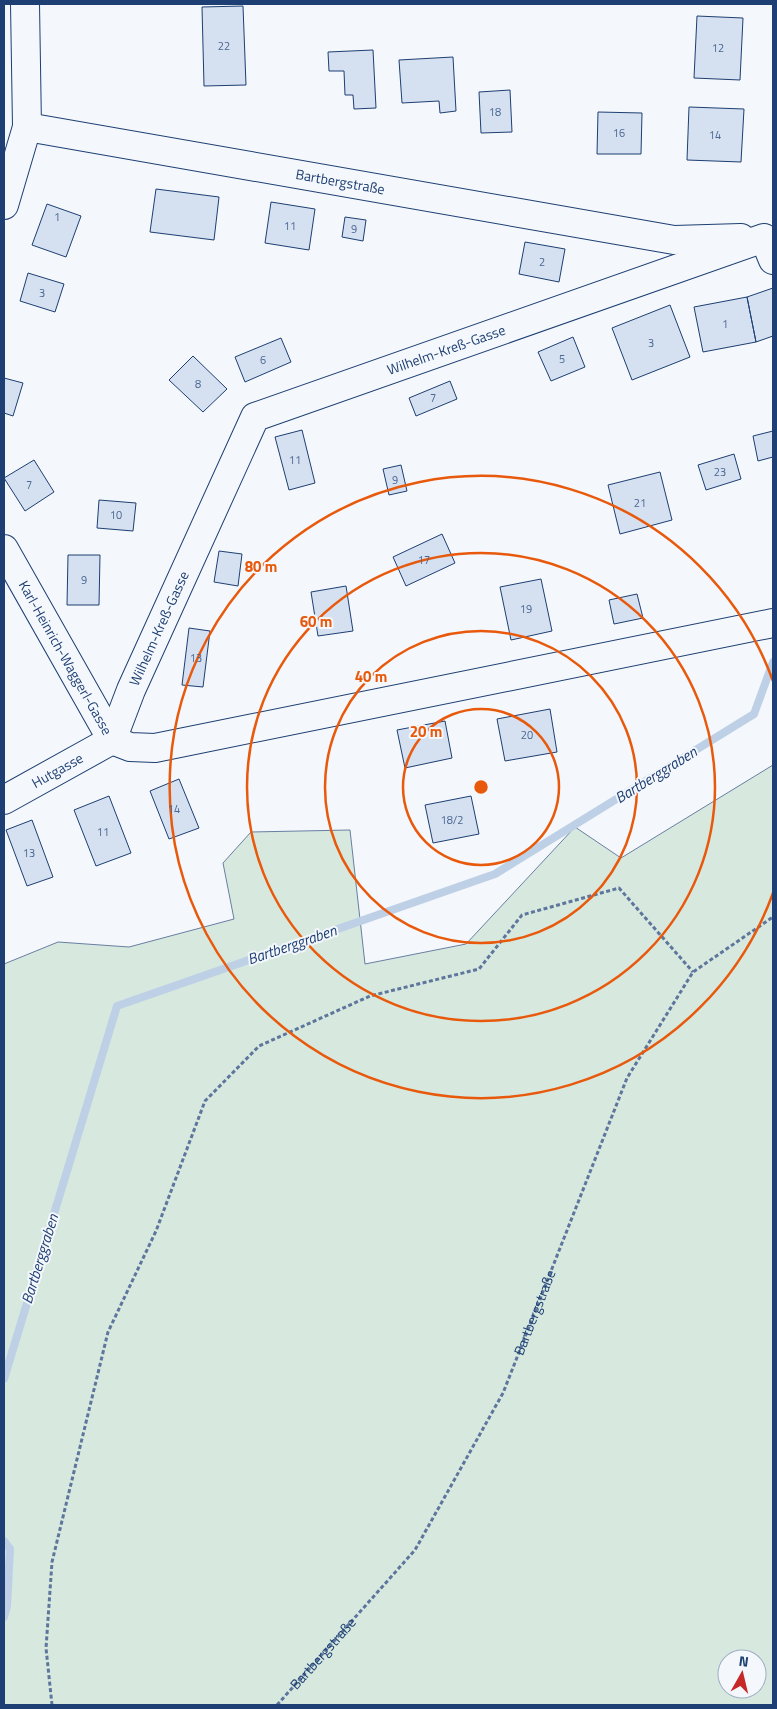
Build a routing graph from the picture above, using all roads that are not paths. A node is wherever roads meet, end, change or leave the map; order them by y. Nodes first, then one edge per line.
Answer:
1 (25, 4) edge
2 (27, 127) junction
3 (4, 205) edge
4 (770, 242) edge
5 (4, 548) edge
6 (773, 623) edge
7 (112, 740) junction
8 (4, 800) edge

1 - 2 street
2 - 3 street
2 - 4 street, Bartbergstraße
4 - 7 street, Wilhelm-Kreß-Gasse
5 - 7 street, Karl-Heinrich-Waggerl-Gasse
6 - 7 street
7 - 8 street, Hutgasse

